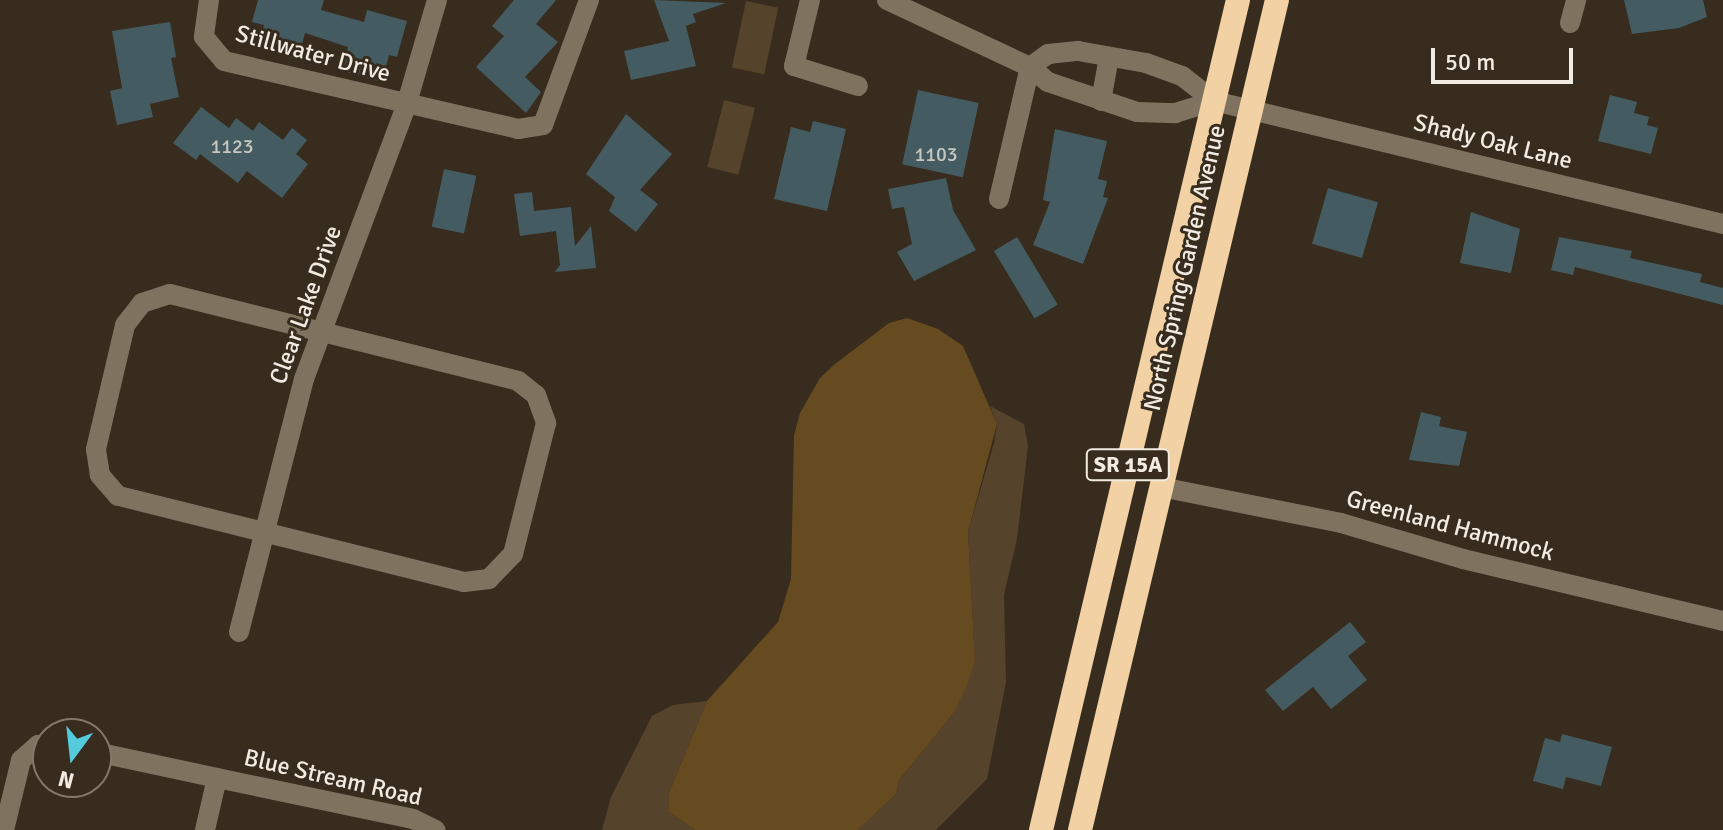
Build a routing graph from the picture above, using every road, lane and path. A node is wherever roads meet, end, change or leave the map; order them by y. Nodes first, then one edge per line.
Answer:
1 (209, 0) edge
2 (437, 0) edge
3 (589, 0) edge
4 (810, 0) edge
5 (887, 0) edge
6 (1238, 0) edge
7 (1277, 0) edge
8 (1576, 0) edge
9 (1570, 23) dead end
10 (1109, 57) junction
11 (1030, 67) junction
12 (858, 86) dead end
13 (1101, 101) junction
14 (1214, 101) junction
15 (406, 106) junction
16 (1251, 110) junction
17 (999, 199) dead end
18 (1723, 224) edge
19 (322, 329) junction
20 (1161, 487) junction
21 (264, 532) junction
22 (1723, 621) edge
23 (239, 632) dead end
24 (32, 750) edge
25 (112, 755) edge
26 (217, 778) junction
27 (4, 830) edge
28 (205, 830) edge
29 (436, 830) edge
30 (1041, 830) edge
31 (1080, 830) edge

1 - 15 street, Stillwater Drive
2 - 15 street, Clear Lake Drive
3 - 15 street, Stillwater Drive
4 - 12 street
5 - 11 street
6 - 14 highway, North Spring Garden Avenue / SR 15A
7 - 16 highway, North Spring Garden Avenue / SR 15A
8 - 9 street
10 - 11 street
10 - 13 street
10 - 14 street
11 - 13 street
11 - 17 street
13 - 14 street
14 - 16 street
14 - 30 highway, North Spring Garden Avenue / SR 15A
15 - 19 street, Clear Lake Drive
16 - 18 street, Shady Oak Lane
16 - 20 highway, North Spring Garden Avenue / SR 15A
19 - 21 street, Clear Lake Drive
19 - 21 street
19 - 21 street
20 - 22 street, Greenland Hammock
20 - 31 highway, North Spring Garden Avenue / SR 15A
21 - 23 street, Clear Lake Drive
24 - 27 street
25 - 26 street, Blue Stream Road
26 - 28 street
26 - 29 street, Blue Stream Road

